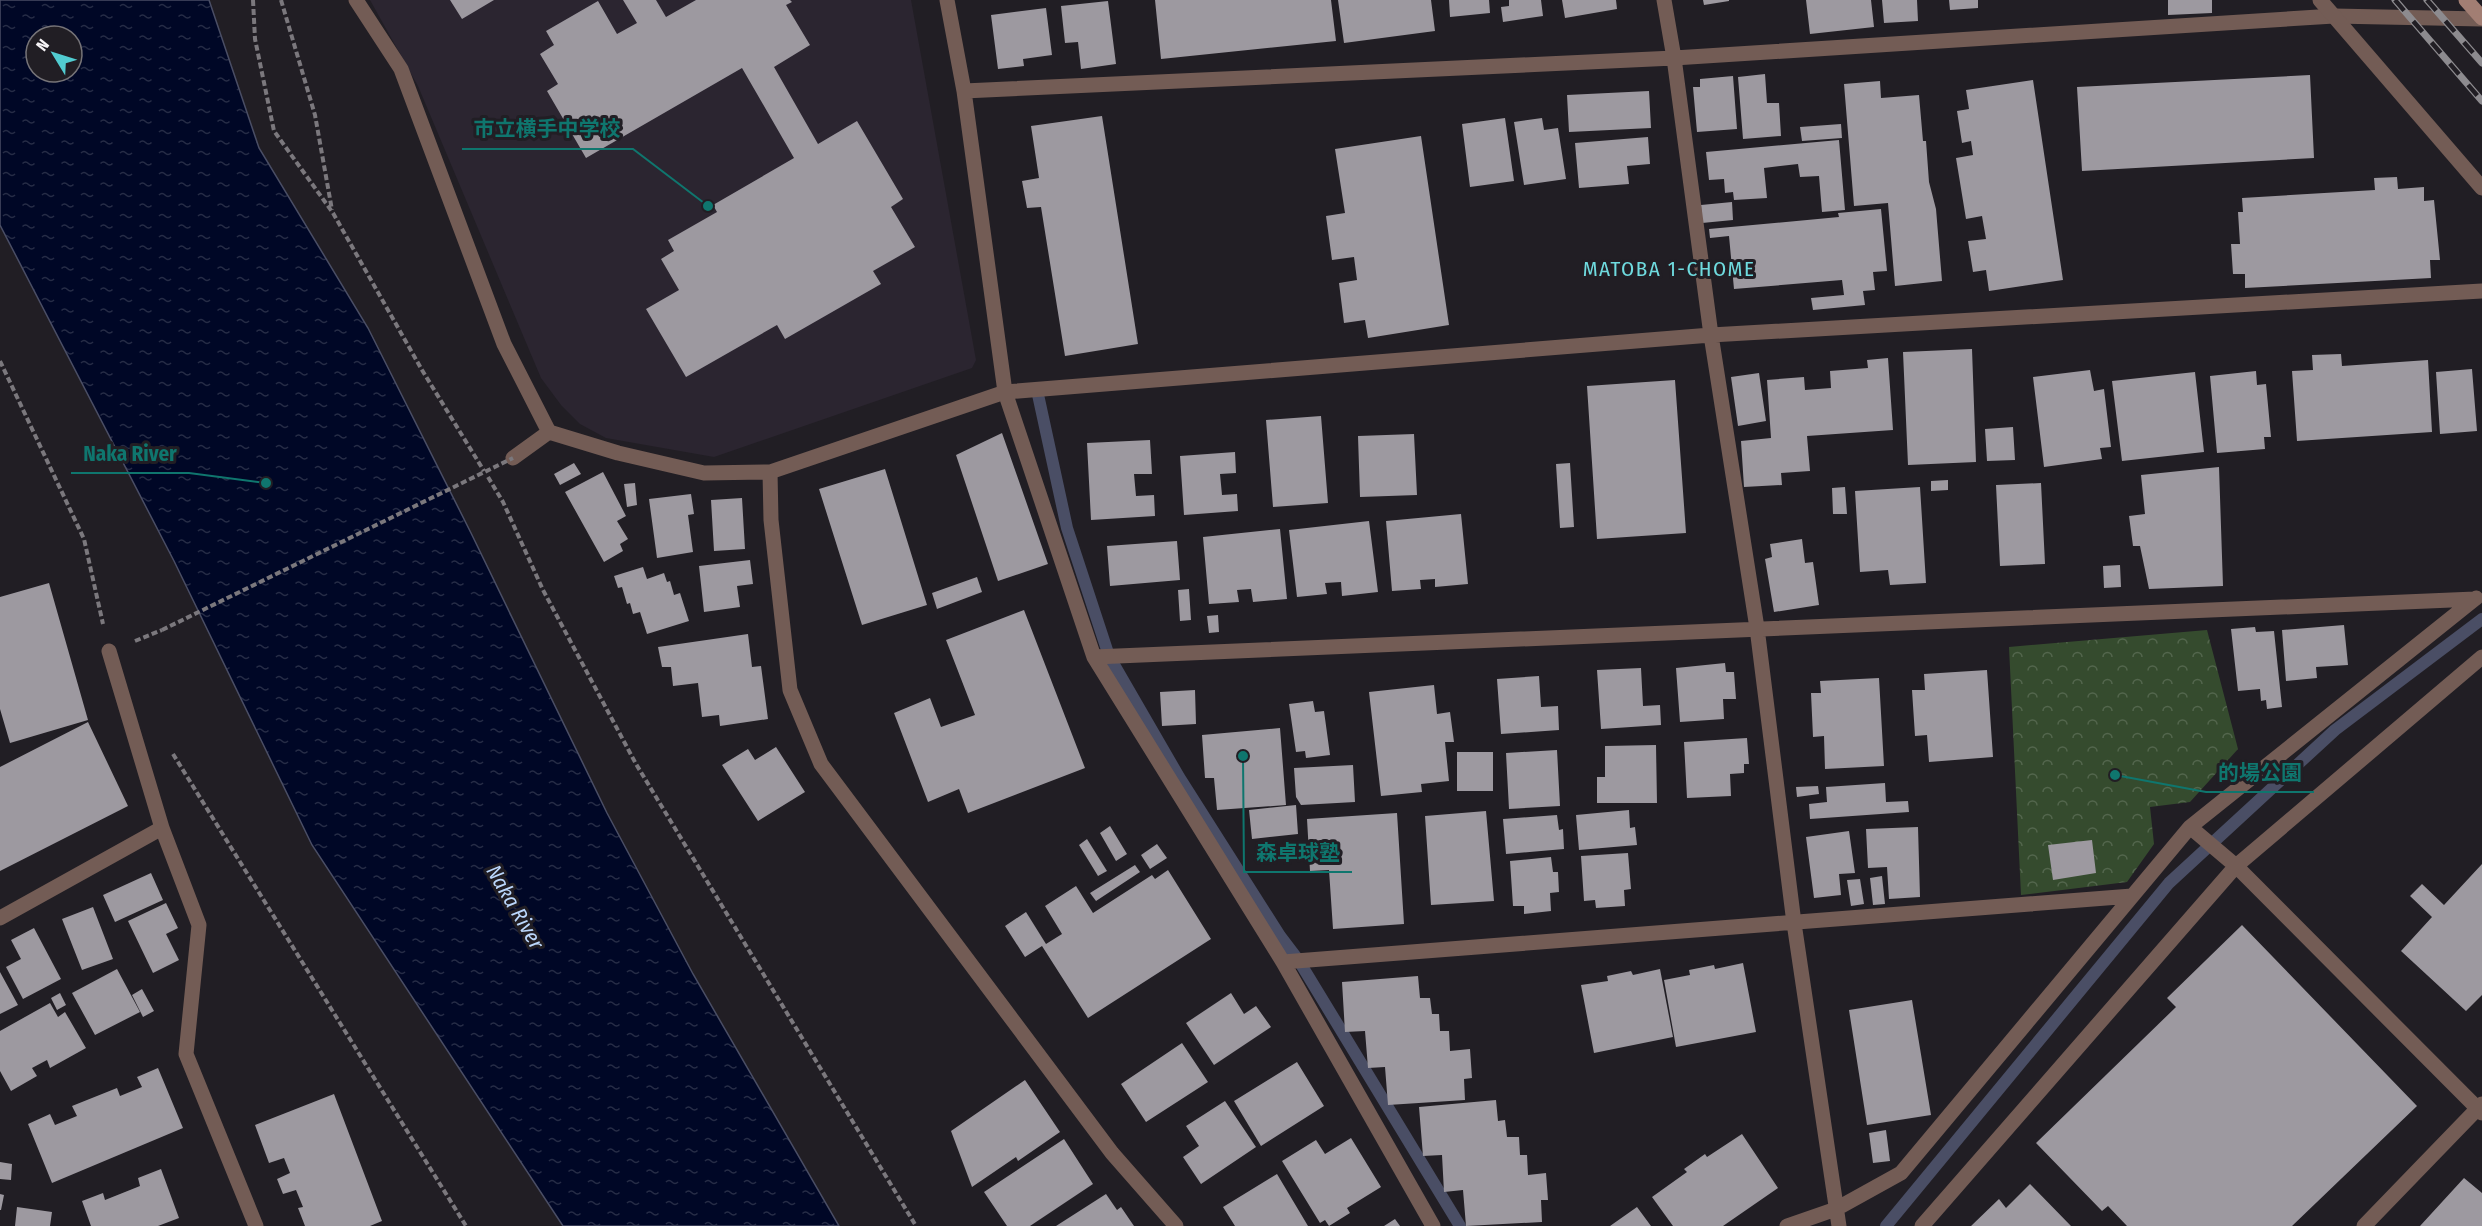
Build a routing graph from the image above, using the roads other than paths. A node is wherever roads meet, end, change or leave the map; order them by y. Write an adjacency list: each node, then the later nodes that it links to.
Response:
1 (356, 0): 14 (street)
2 (947, 0): 9 (street)
3 (1664, 0): 8 (street)
4 (2320, 0): 6 (street)
5 (2466, 0): 7 (main road)
6 (2334, 15): 7 (street); 8 (street); 10 (street)
7 (2482, 19)
8 (1674, 58): 9 (street); 12 (street)
9 (964, 91): 13 (street)
10 (2482, 188)
11 (2482, 291): 12 (street)
12 (1711, 335): 13 (street); 18 (street)
13 (1005, 392): 16 (street); 20 (street)
14 (549, 432): 15 (street); 16 (street)
15 (513, 458)
16 (770, 472): 32 (street)
17 (2478, 598): 18 (street); 22 (street)
18 (1757, 628): 20 (street); 27 (street)
19 (109, 651): 23 (street)
20 (1094, 657): 28 (street)
21 (2482, 657): 24 (street)
22 (2190, 827): 24 (street); 25 (street)
23 (162, 828): 26 (street); 31 (street)
24 (2236, 866): 29 (street); 36 (street)
25 (2132, 896): 27 (street); 30 (street)
26 (0, 918)
27 (1794, 923): 28 (street); 30 (street)
28 (1283, 962): 33 (street)
29 (2480, 1109): 37 (street)
30 (1836, 1209): 34 (street); 35 (street)
31 (256, 1226)
32 (1176, 1226)
33 (1433, 1226)
34 (1787, 1226)
35 (1839, 1226)
36 (1922, 1226)
37 (2364, 1226)

